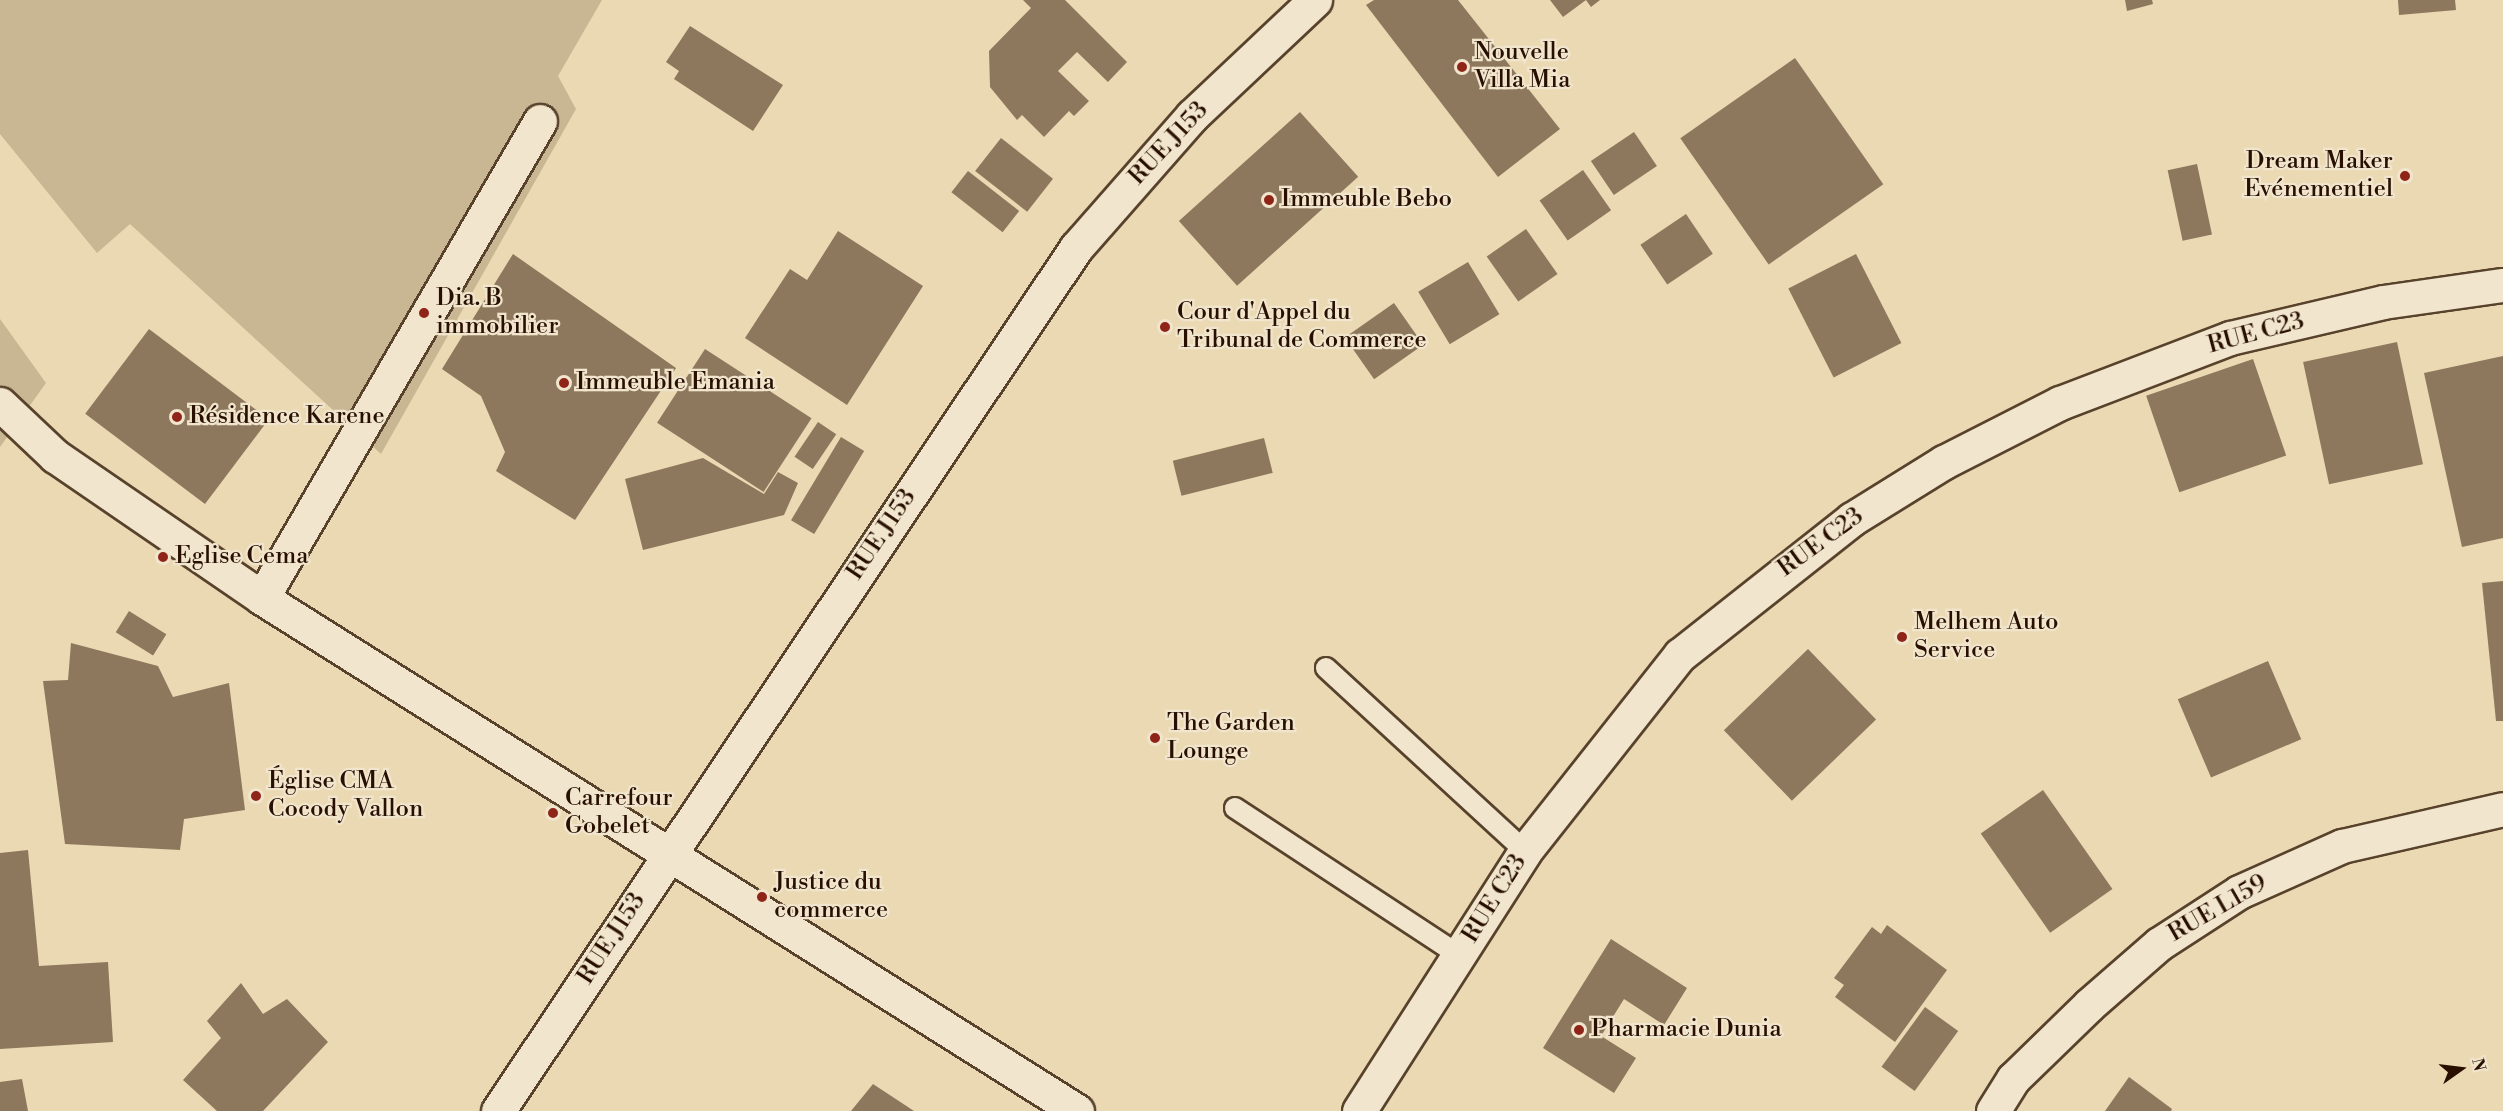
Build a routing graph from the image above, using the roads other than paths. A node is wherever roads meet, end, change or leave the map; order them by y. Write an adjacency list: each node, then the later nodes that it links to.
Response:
1 (1315, 0): 10 (street, RUE J153)
2 (540, 121): 5 (street)
3 (2503, 285): 9 (street, RUE C23)
4 (0, 404): 5 (street)
5 (262, 598): 10 (street)
6 (1326, 668): 9 (lane)
7 (1235, 808): 11 (lane)
8 (2503, 809): 15 (street, RUE L159)
9 (1525, 850): 11 (street, RUE C23)
10 (666, 855): 12 (street, RUE J153); 13 (street)
11 (1459, 955): 14 (street, RUE C23)
12 (498, 1111)
13 (1077, 1111)
14 (1359, 1111)
15 (1993, 1111)

